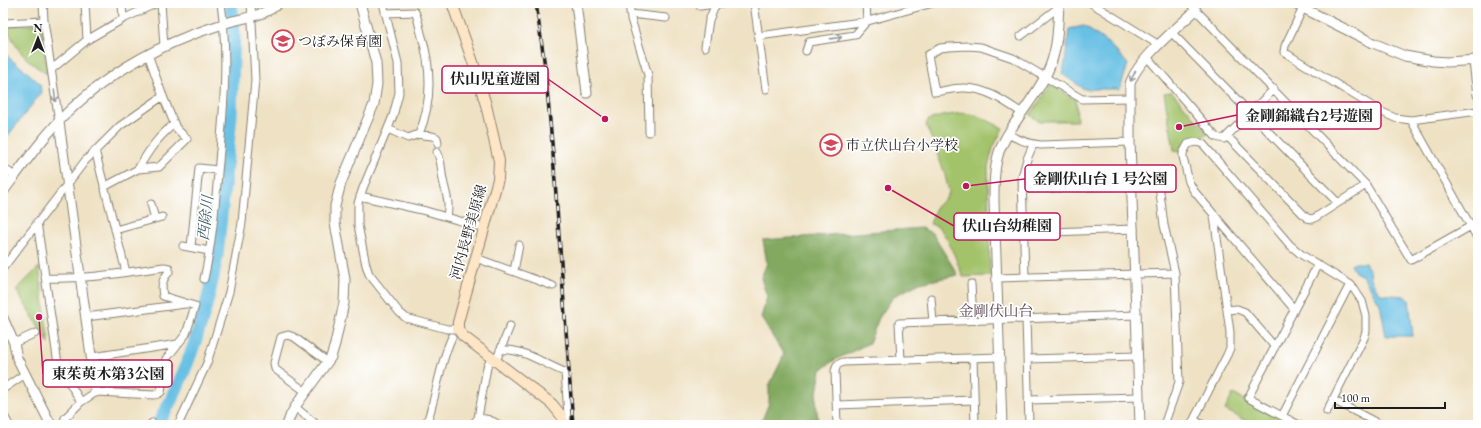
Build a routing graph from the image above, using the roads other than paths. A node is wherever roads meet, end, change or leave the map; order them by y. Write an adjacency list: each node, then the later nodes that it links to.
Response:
1 (44, 3): 30 (street)
2 (85, 3): 37 (street)
3 (122, 3): 29 (street)
4 (157, 3): 29 (street)
5 (161, 3): 39 (street)
6 (221, 3): 33 (street)
7 (251, 3): 27 (street)
8 (280, 3): 27 (street)
9 (360, 3): 140 (street)
10 (383, 3): 25 (street)
11 (452, 3): 89 (main road, 河内長野美原線)
12 (576, 3): 49 (street)
13 (629, 3): 26 (street)
14 (719, 3): 22 (street); 40 (street)
15 (754, 3): 35 (street)
16 (866, 3): 31 (street)
17 (933, 3): 31 (street)
18 (1091, 3): 38 (street)
19 (1189, 3): 24 (street)
20 (1293, 3): 23 (street)
21 (1059, 5): 36 (street); 46 (street)
22 (700, 6)
23 (1303, 8): 44 (street); 56 (street)
24 (1196, 10): 34 (street); 48 (street)
25 (385, 13): 59 (street); 61 (street)
26 (630, 14): 28 (street); 60 (street)
27 (251, 17): 33 (street); 161 (street)
28 (666, 18)
29 (123, 19): 37 (street)
30 (44, 20): 32 (street); 45 (street)
31 (867, 21): 35 (street); 41 (street, one-way to 31)
32 (3, 22)
33 (225, 24): 39 (street); 71 (street)
34 (1172, 33): 38 (street); 55 (street)
35 (759, 36): 47 (street)
36 (1021, 36)
37 (87, 40): 45 (street)
38 (1159, 45): 43 (street)
39 (164, 46): 42 (street)
40 (705, 47)
41 (806, 51)
42 (148, 54): 51 (street); 57 (street)
43 (1147, 57): 52 (street, one-way to 52); 63 (street)
44 (1476, 60): 50 (street)
45 (52, 69): 57 (street, one-way to 57)
46 (1045, 77): 52 (street); 54 (street); 54 (street)
47 (766, 89)
48 (1274, 89): 55 (street); 74 (street)
49 (587, 93)
50 (1478, 95)
51 (163, 96): 58 (street); 67 (street)
52 (1129, 98): 64 (street)
53 (1478, 112): 56 (street)
54 (1022, 113): 62 (street)
55 (1250, 113): 63 (street); 80 (street)
56 (1411, 120): 88 (street)
57 (58, 122): 72 (street); 73 (street)
58 (174, 124): 70 (street); 70 (street)
59 (388, 129): 61 (street); 79 (street)
60 (649, 132)
61 (419, 134): 65 (street)
62 (1008, 134): 66 (street); 110 (street)
63 (1227, 136): 80 (street)
64 (1130, 142): 66 (street); 75 (street)
65 (438, 143)
66 (1033, 144): 77 (street)
67 (95, 150): 73 (street); 76 (street)
68 (437, 152): 84 (street)
69 (3, 168): 72 (street)
70 (138, 170): 76 (street)
71 (218, 170): 98 (street); 99 (street)
72 (15, 176): 78 (street)
73 (68, 182): 86 (street); 109 (street)
74 (1366, 185): 80 (street); 88 (street)
75 (1132, 186): 77 (street); 90 (street); 105 (street)
76 (104, 187): 91 (street)
77 (1022, 189): 93 (street)
78 (3, 192)
79 (360, 196): 84 (street); 128 (street)
80 (1338, 203)
81 (151, 204): 85 (street)
82 (1214, 215): 92 (street); 94 (street); 101 (street)
83 (162, 217): 85 (street)
84 (447, 217): 89 (street)
85 (155, 219): 91 (street)
86 (37, 222): 102 (street); 108 (street)
87 (1478, 222): 88 (street)
88 (1471, 226): 95 (street)
89 (484, 228): 100 (main road, 河内長野美原線)
90 (1134, 229): 93 (street); 106 (street)
91 (115, 230): 104 (street)
92 (1227, 231): 94 (street); 117 (street)
93 (1023, 234): 107 (street)
94 (1217, 237): 118 (street)
95 (1478, 239)
96 (519, 244): 103 (street)
97 (183, 246): 98 (street)
98 (191, 247): 99 (street)
99 (209, 251): 111 (street)
100 (476, 258): 103 (street); 128 (main road, 河内長野美原線)
101 (1318, 264): 113 (street); 117 (street)
102 (3, 268)
103 (514, 271): 114 (street)
104 (126, 272): 109 (street); 116 (street)
105 (1175, 272): 106 (street); 172 (street)
106 (1135, 274): 107 (street); 119 (street)
107 (1025, 277): 110 (street)
108 (46, 278): 109 (street); 149 (street)
109 (80, 278): 120 (street)
110 (997, 278): 123 (street)
111 (204, 279)
112 (971, 284): 124 (street)
113 (1350, 284): 148 (street); 154 (street)
114 (553, 286)
115 (931, 298): 125 (street)
116 (187, 303): 120 (street); 130 (street)
117 (1294, 309): 131 (street)
118 (1227, 310): 131 (street); 157 (street)
119 (1137, 315): 122 (street); 133 (street)
120 (86, 317): 134 (street)
121 (3, 318): 129 (street)
122 (1026, 318): 123 (street); 138 (street)
123 (998, 319): 124 (street); 135 (street)
124 (973, 320): 125 (street)
125 (933, 322): 139 (street)
126 (510, 326): 132 (street)
127 (36, 333): 129 (street)
128 (455, 333): 137 (main road); 164 (street)
129 (14, 343): 141 (street)
130 (178, 344): 134 (street); 143 (street)
131 (1275, 347): 154 (street)
132 (500, 350): 137 (street); 156 (street)
133 (1138, 356): 138 (street); 145 (street)
134 (92, 357): 143 (street)
135 (1000, 357): 136 (street); 169 (street)
136 (972, 358): 139 (street); 146 (street)
137 (494, 359): 155 (street); 156 (main road)
138 (1027, 359): 147 (street)
139 (901, 360): 150 (street)
140 (328, 362): 144 (street); 144 (street)
141 (25, 374): 142 (street); 159 (street)
142 (3, 389)
143 (96, 392): 149 (street)
144 (306, 392): 151 (street)
145 (1139, 397): 147 (street); 171 (street)
146 (974, 400): 150 (street); 168 (street)
147 (1029, 400): 170 (street)
148 (1333, 400): 152 (street); 175 (street)
149 (81, 402): 160 (street)
150 (837, 405): 167 (street)
151 (295, 407): 162 (street); 163 (street)
152 (1327, 411)
153 (3, 414): 158 (street)
154 (1282, 416): 174 (street)
155 (478, 418): 165 (street); 166 (street)
156 (564, 423)
157 (1192, 423): 173 (street)
158 (9, 425)
159 (50, 425)
160 (63, 425)
161 (178, 425)
162 (287, 425)
163 (317, 425)
164 (426, 425)
165 (470, 425)
166 (500, 425)
167 (837, 425)
168 (975, 425)
169 (1002, 425)
170 (1029, 425)
171 (1140, 425)
172 (1164, 425)
173 (1203, 425)
174 (1299, 425)
175 (1381, 425)

